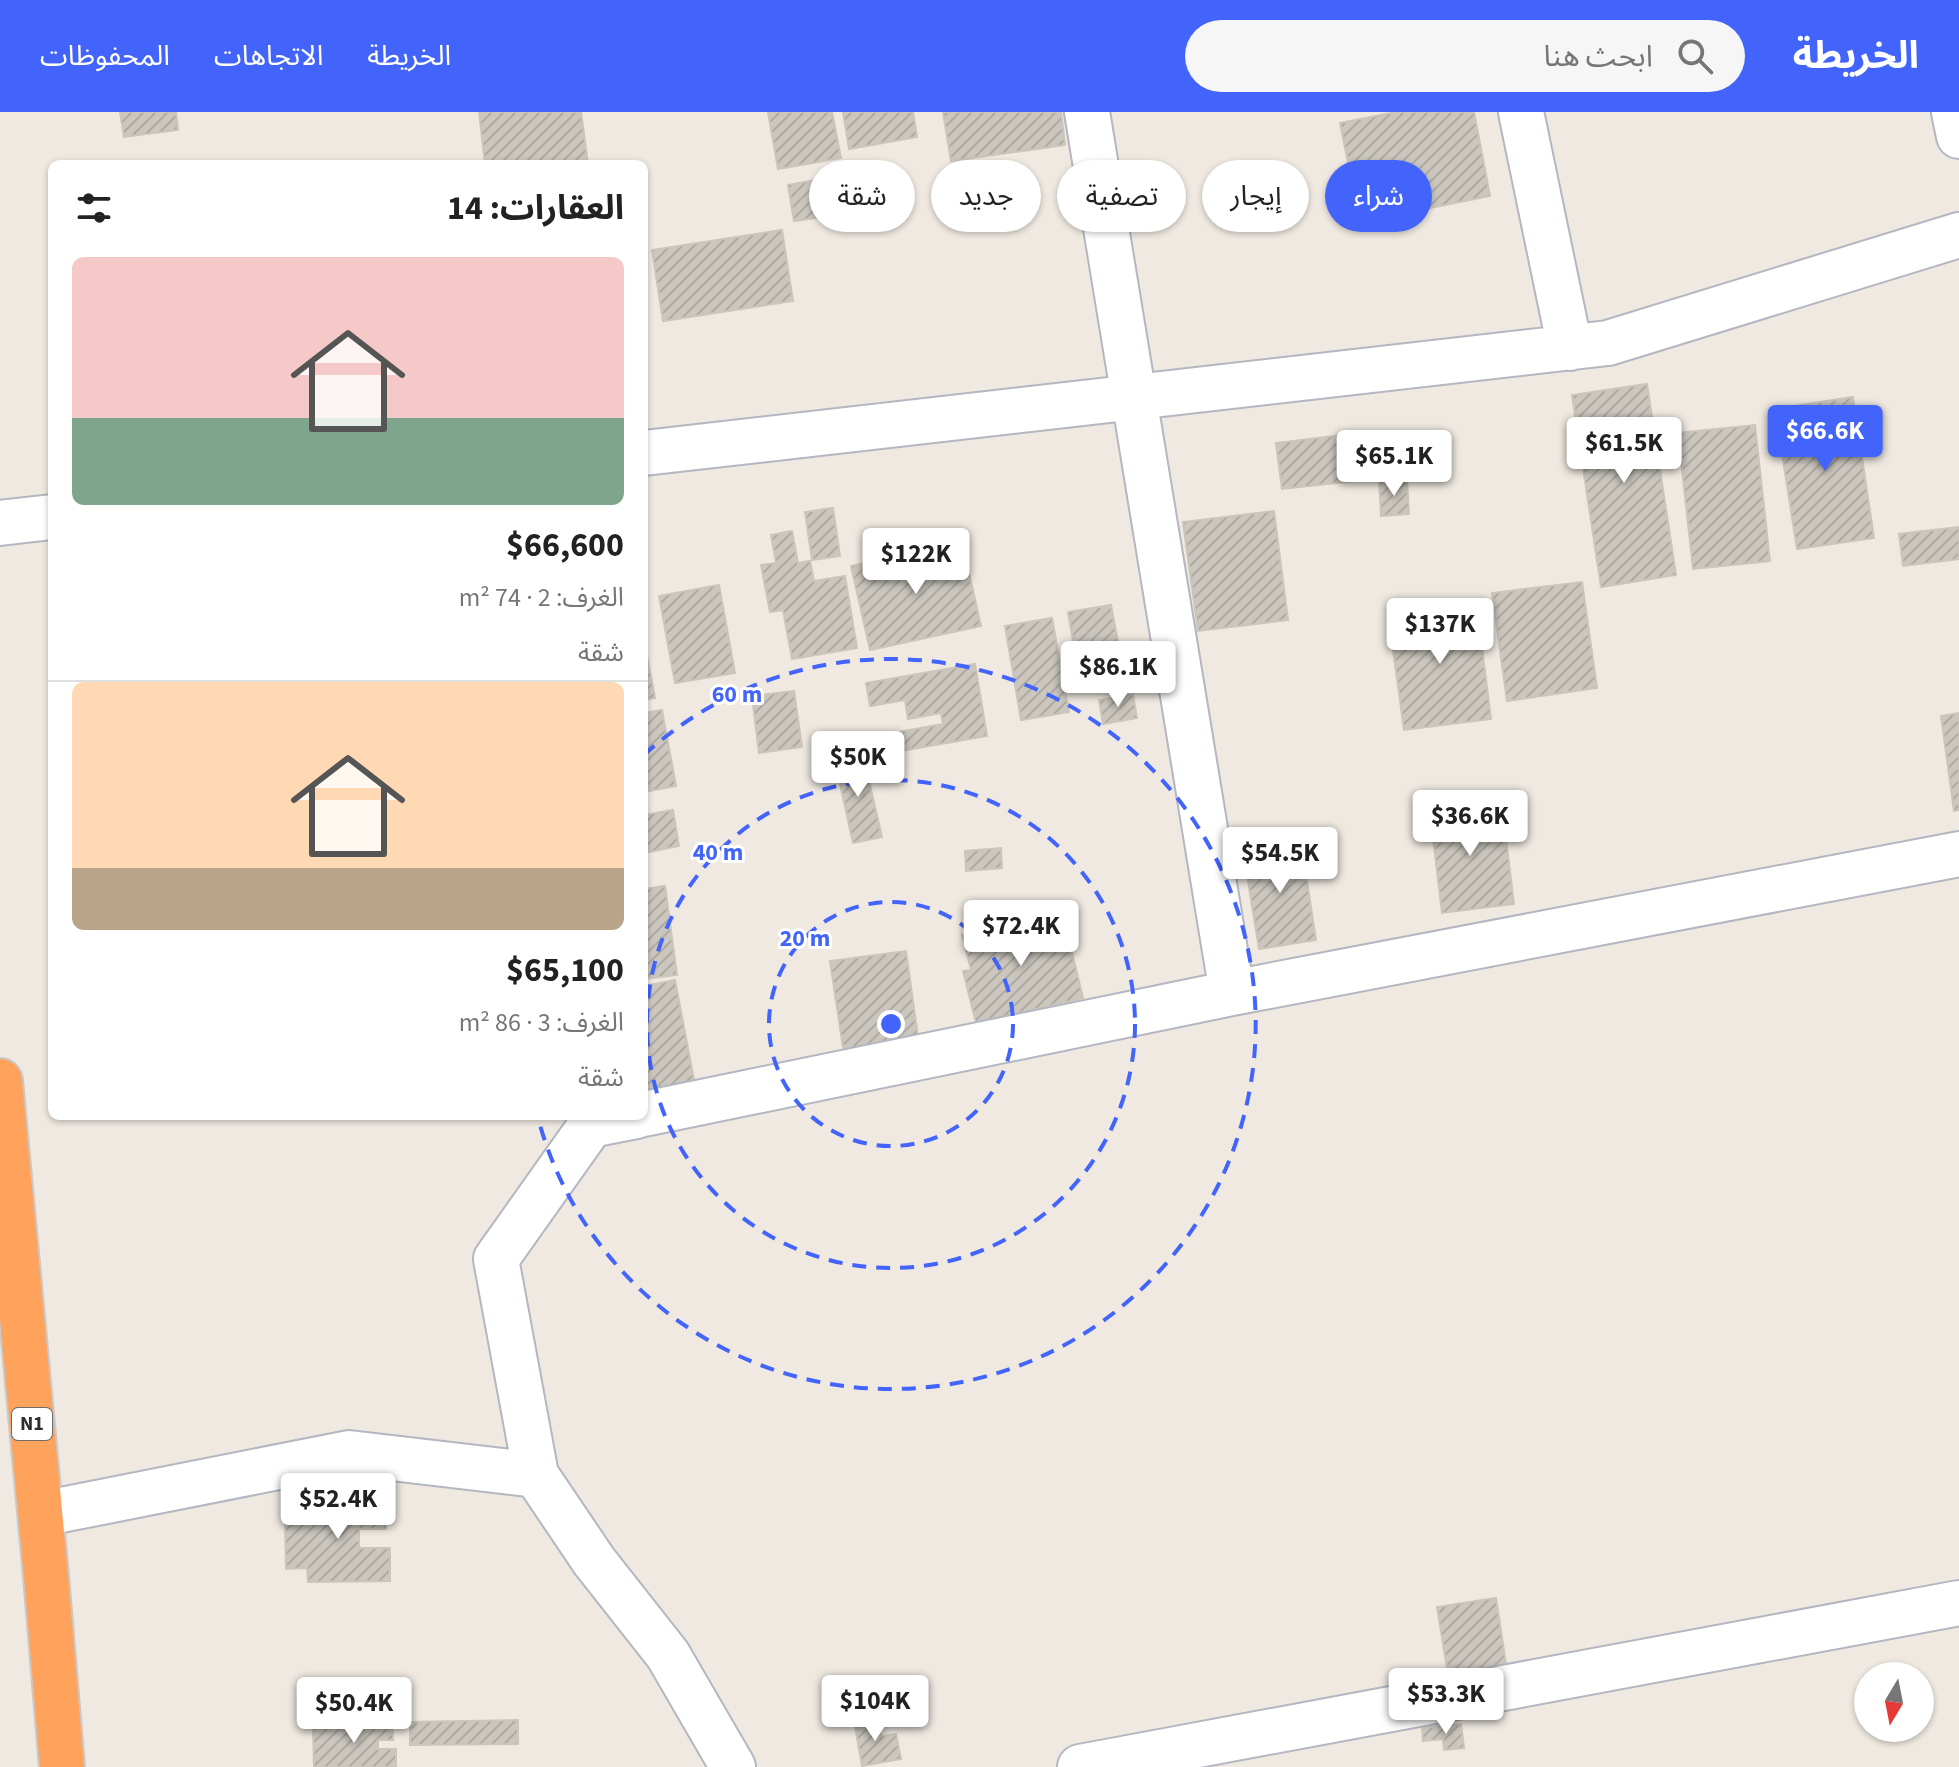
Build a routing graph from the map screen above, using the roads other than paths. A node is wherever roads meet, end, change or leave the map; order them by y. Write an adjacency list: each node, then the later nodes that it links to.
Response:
1 (1087, 112): 7 (street)
2 (1521, 112): 6 (street)
3 (1954, 112): 4 (street)
4 (1959, 136)
5 (1959, 235): 6 (street)
6 (1570, 348): 7 (street)
7 (1136, 397): 8 (street); 12 (street)
8 (648, 453)
9 (48, 517): 10 (street)
10 (0, 523)
11 (1959, 854): 12 (street)
12 (1232, 993): 14 (street)
13 (0, 1081): 17 (highway, N1 / N1)
14 (648, 1113)
15 (590, 1121): 16 (street)
16 (536, 1475): 17 (street); 20 (street)
17 (41, 1514): 19 (highway, N1 / N1)
18 (1959, 1603): 21 (street)
19 (62, 1767)
20 (733, 1767)
21 (1080, 1767)

